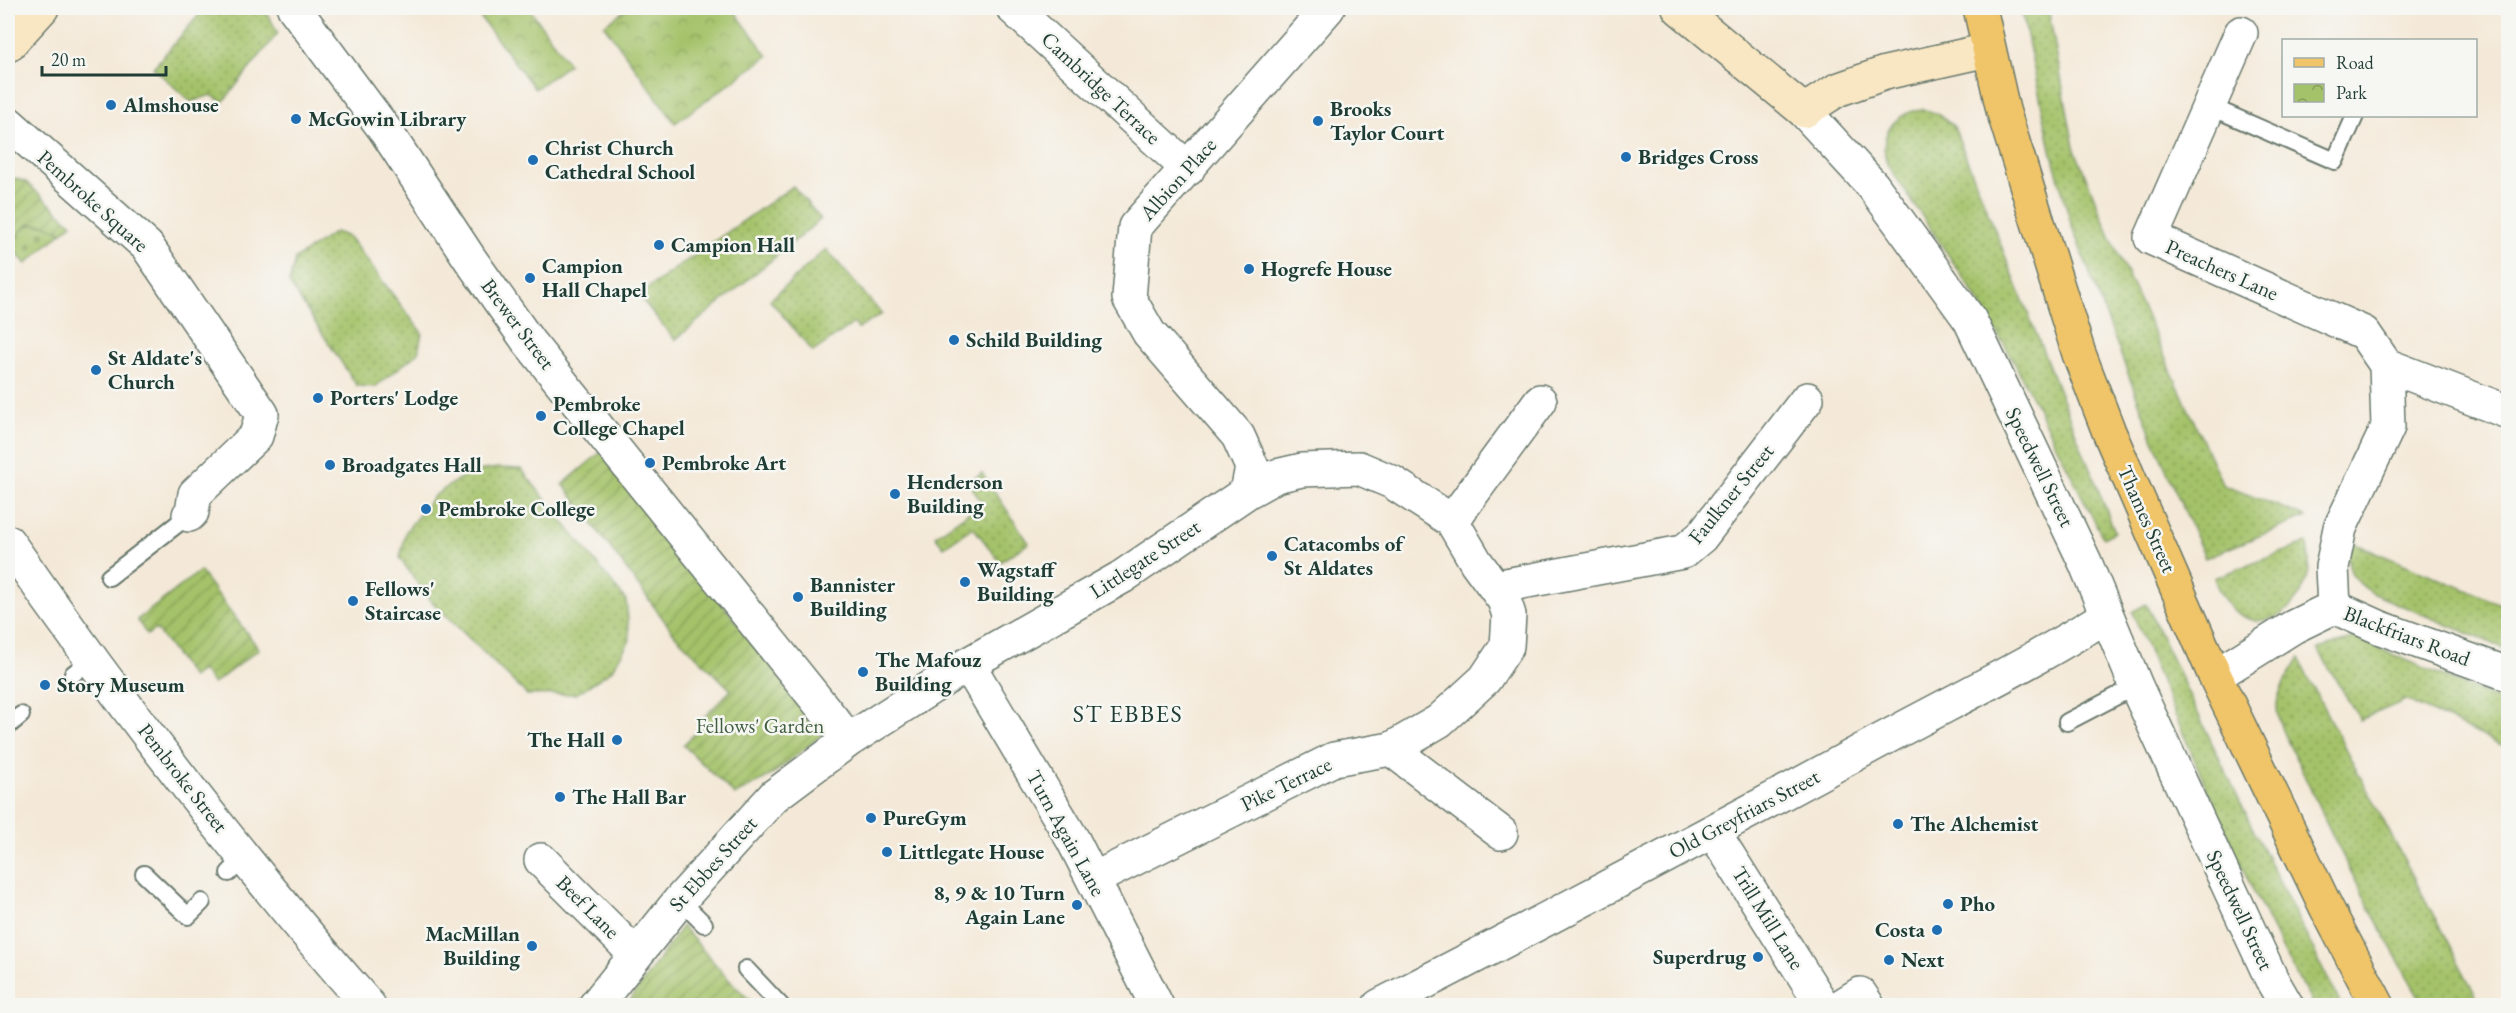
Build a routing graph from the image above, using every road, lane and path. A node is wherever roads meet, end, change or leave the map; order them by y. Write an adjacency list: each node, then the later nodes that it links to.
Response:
1 (42, 8): 8 (street)
2 (294, 8): 34 (street, Brewer Street)
3 (1013, 8): 14 (street, Cambridge Terrace)
4 (1328, 8): 14 (street, Albion Place)
5 (1679, 8): 11 (street, Speedwell Street)
6 (1980, 8): 9 (main road, Thames Street)
7 (2241, 33): 10 (street, Preachers Lane)
8 (8, 45)
9 (1988, 50): 11 (street); 29 (main road, Thames Street)
10 (2209, 106): 12 (lane); 15 (street, Preachers Lane)
11 (1804, 111): 26 (street, Speedwell Street)
12 (2355, 117)
13 (8, 123): 20 (street, Pembroke Square)
14 (1188, 169): 19 (street, Albion Place)
15 (2386, 366): 18 (street); 25 (street)
16 (1807, 399): 24 (street, Faulkner Street)
17 (1540, 401): 21 (street)
18 (2508, 412)
19 (1247, 492): 21 (street, Littlegate Street); 27 (street, Littlegate Street)
20 (189, 515): 23 (lane)
21 (1452, 521): 24 (street)
22 (8, 542): 46 (street, Pembroke Street)
23 (109, 577)
24 (1495, 587): 35 (street)
25 (2334, 607): 28 (street, Blackfriars Road); 29 (street, Blackfriars Road)
26 (2106, 616): 30 (street, Speedwell Street); 36 (street, Old Greyfriars Street)
27 (968, 664): 34 (street, Littlegate Street); 40 (street, Turn Again Lane)
28 (2508, 674)
29 (2215, 676): 55 (main road, Thames Street)
30 (2136, 686): 32 (lane); 54 (street, Speedwell Street)
31 (21, 715): 33 (lane)
32 (2067, 722)
33 (8, 726)
34 (849, 740): 41 (street, St Ebbes Street)
35 (1391, 749): 37 (street); 40 (street, Pike Terrace)
36 (1713, 831): 50 (street, Old Greyfriars Street); 51 (street, Trill Mill Lane)
37 (1501, 833)
38 (540, 860): 44 (street, Beef Lane)
39 (144, 874): 42 (lane)
40 (1094, 879): 49 (street, Turn Again Lane)
41 (680, 900): 43 (lane); 44 (street, St Ebbes Street)
42 (202, 902)
43 (704, 924)
44 (636, 955): 47 (street, St Ebbes Street)
45 (746, 969): 48 (lane)
46 (369, 1005)
47 (595, 1005)
48 (781, 1005)
49 (1157, 1005)
50 (1379, 1005)
51 (1823, 1005)
52 (1841, 1005): 53 (street)
53 (1868, 1005)
54 (2287, 1005)
55 (2378, 1005)

